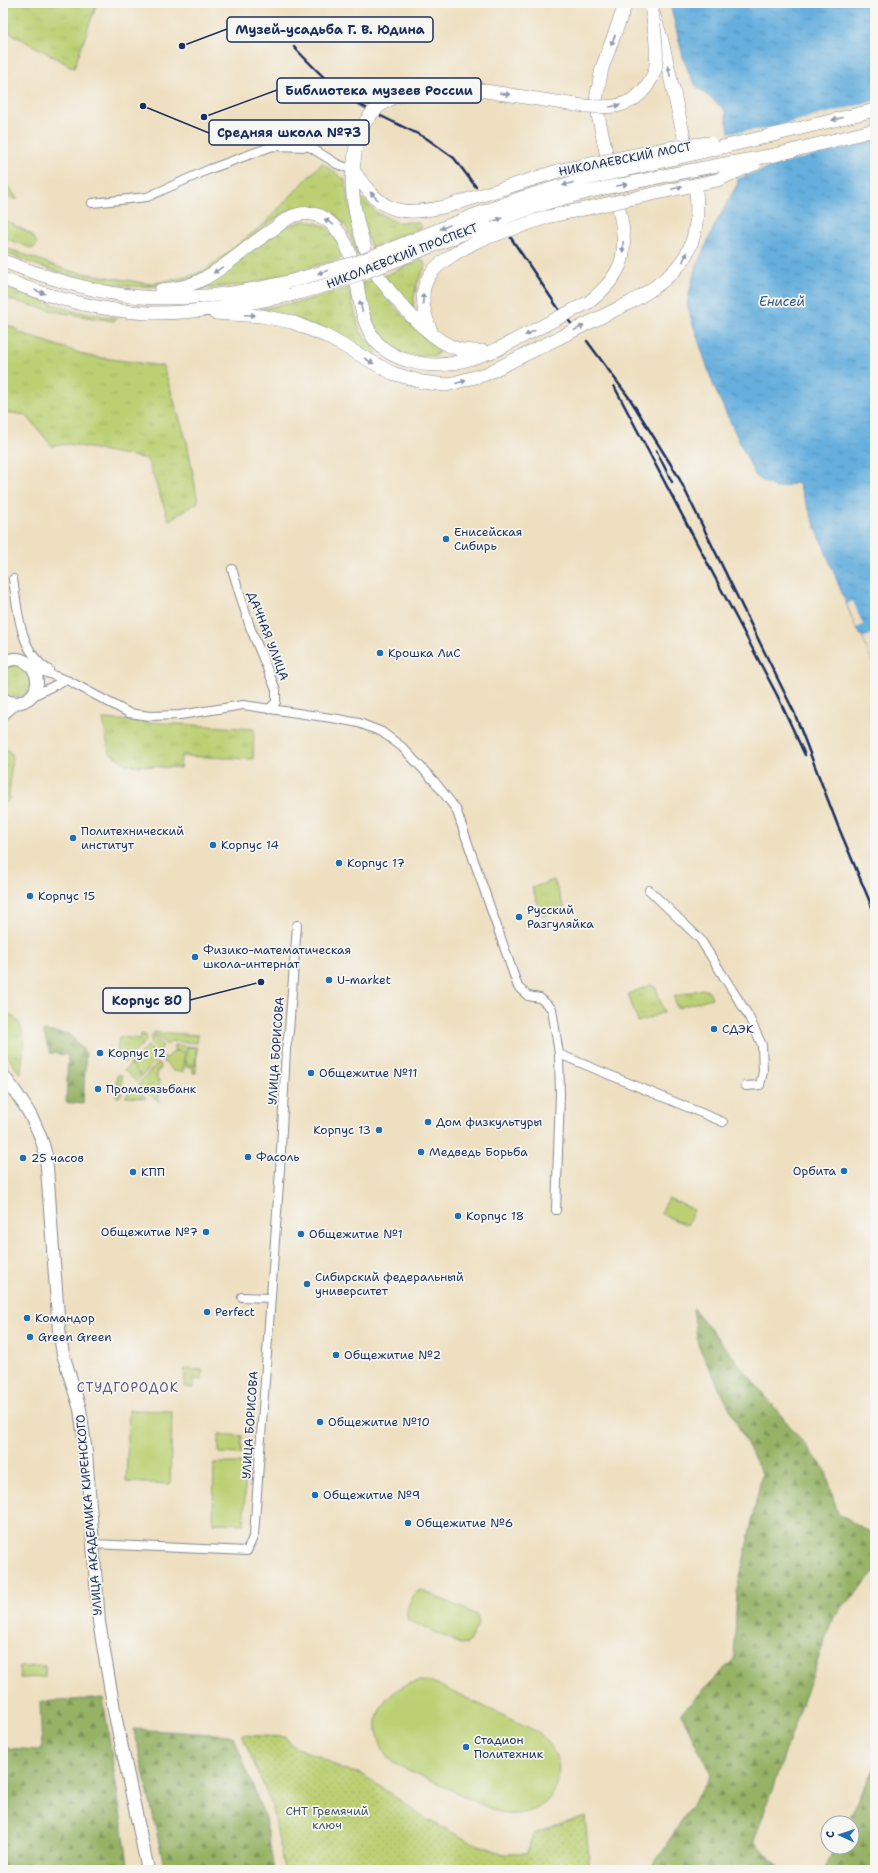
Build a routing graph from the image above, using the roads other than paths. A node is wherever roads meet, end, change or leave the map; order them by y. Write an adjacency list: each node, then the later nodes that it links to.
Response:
1 (626, 3): 3 (main road, one-way to 3)
2 (651, 7): 8 (main road, one-way to 2, bridge); 11 (main road, one-way to 2, bridge)
3 (596, 100)
4 (875, 110): 7 (main road, НИКОЛАЕВСКИЙ МОСТ, one-way to 7)
5 (598, 115): 9 (main road)
6 (875, 130): 10 (main road)
7 (769, 136): 11 (main road, НИКОЛАЕВСКИЙ МОСТ, one-way to 11, bridge); 21 (main road, НИКОЛАЕВСКИЙ ПРОСПЕКТ, one-way to 21, bridge)
8 (684, 137)
9 (606, 152)
10 (775, 155): 22 (main road, НИКОЛАЕВСКИЙ ПРОСПЕКТ, one-way to 10, bridge); 23 (main road, one-way to 10, bridge)
11 (353, 170): 13 (street); 15 (main road)
12 (696, 192): 22 (main road, one-way to 12, bridge)
13 (92, 203)
14 (619, 209): 24 (main road, one-way to 24, bridge)
15 (364, 248)
16 (350, 254): 21 (main road, one-way to 21)
17 (3, 261): 21 (main road, НИКОЛАЕВСКИЙ ПРОСПЕКТ)
18 (378, 276): 23 (main road)
19 (3, 279): 22 (main road, НИКОЛАЕВСКИЙ ПРОСПЕКТ, one-way to 22)
20 (356, 284): 24 (main road, one-way to 20)
21 (113, 293)
22 (183, 311)
23 (431, 332): 24 (main road)
24 (496, 350)
25 (232, 569): 33 (street, ДАЧНАЯ УЛИЦА)
26 (13, 579): 29 (street)
27 (3, 663): 28 (main road)
28 (33, 668): 29 (street); 30 (main road)
29 (65, 680): 30 (street); 33 (street)
30 (30, 697): 32 (main road)
31 (3, 699): 32 (main road)
32 (16, 703): 34 (main road)
33 (269, 709): 37 (street)
34 (3, 714)
35 (649, 890): 39 (street)
36 (296, 925): 43 (street, УЛИЦА БОРИСОВА)
37 (558, 1054): 40 (street); 41 (street)
38 (3, 1075): 44 (main road, УЛИЦА АКАДЕМИКА КИРЕНСКОГО)
39 (746, 1086)
40 (723, 1122)
41 (556, 1210)
42 (242, 1297): 43 (street)
43 (270, 1298): 44 (street, УЛИЦА БОРИСОВА)
44 (92, 1544): 45 (main road, УЛИЦА АКАДЕМИКА КИРЕНСКОГО)
45 (148, 1870)

